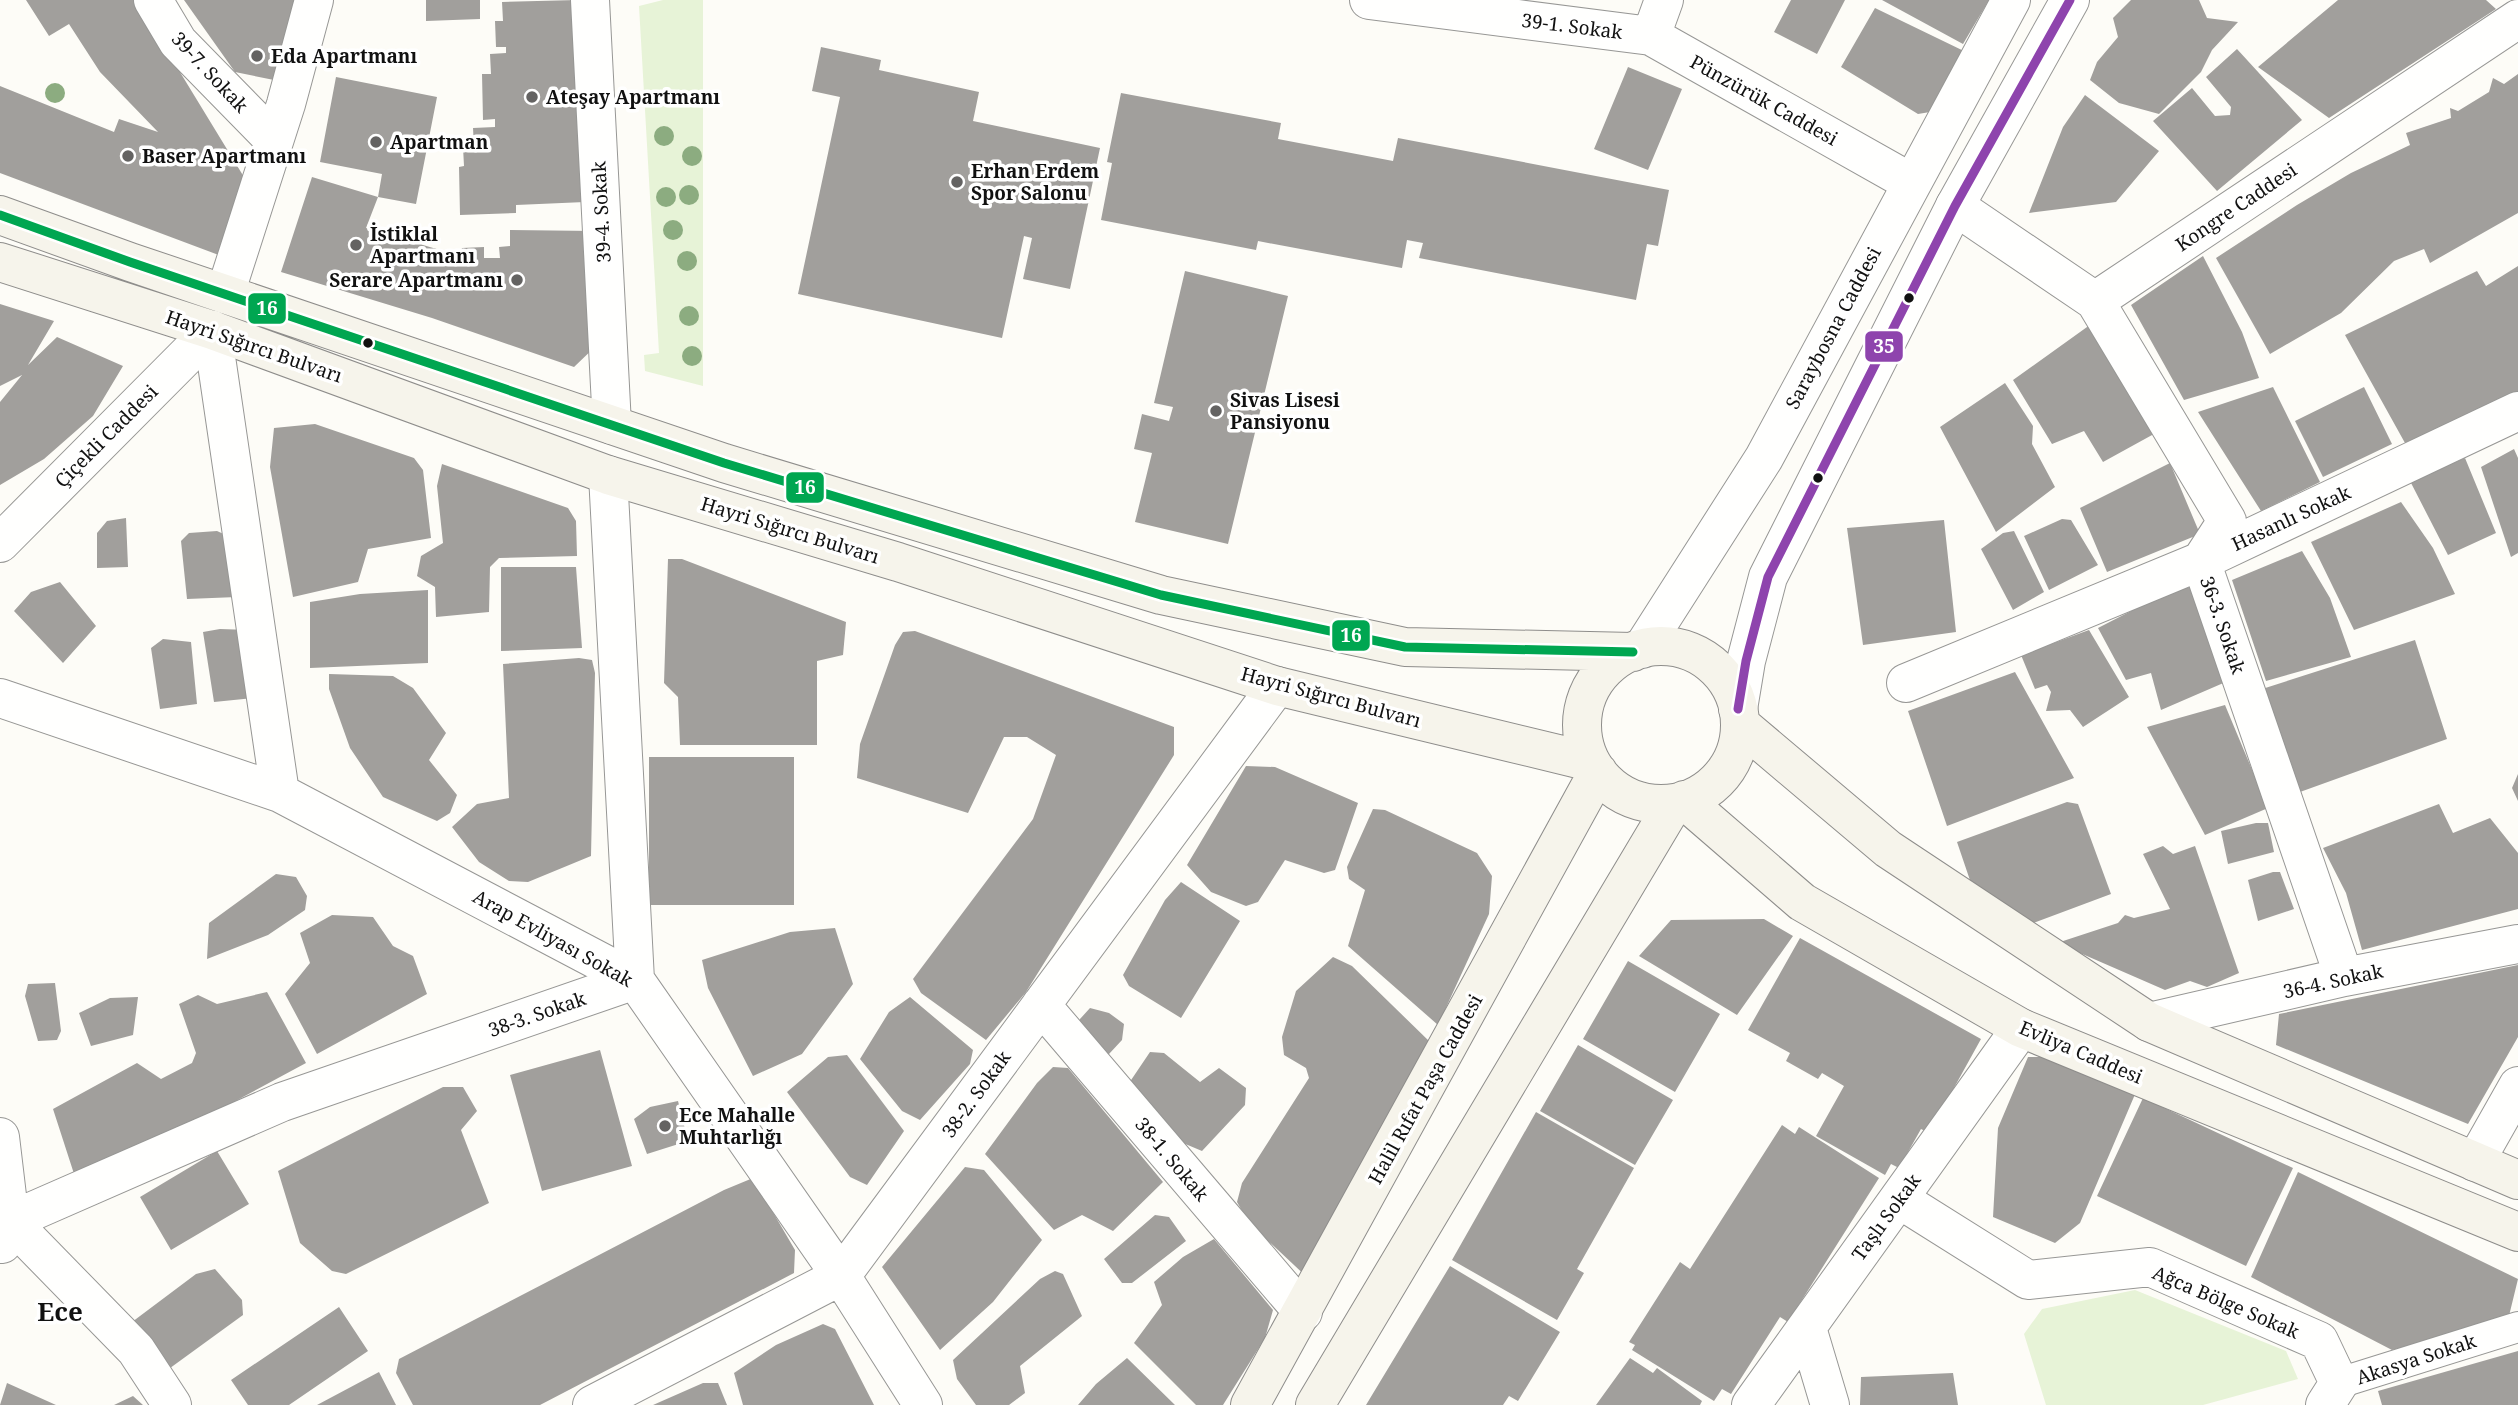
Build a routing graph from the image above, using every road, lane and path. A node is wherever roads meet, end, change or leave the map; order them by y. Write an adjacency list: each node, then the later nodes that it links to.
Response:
1 (152, 0): 10 (street, 39-7. Sokak)
2 (314, 0): 10 (street)
3 (590, 0): 19 (street, 39-4. Sokak)
4 (1369, 0): 9 (street, 39-1. Sokak)
5 (1664, 0): 9 (street)
6 (2011, 0): 11 (street, Saraybosna Caddesi)
7 (2070, 0): 12 (street)
8 (2518, 19): 16 (street, Kongre Caddesi)
9 (1651, 36): 11 (street, Pünzürük Caddesi)
10 (274, 140): 15 (street)
11 (1910, 182): 23 (street, Saraybosna Caddesi)
12 (1955, 206): 16 (street); 27 (street)
13 (0, 215): 15 (main road, Hayri Sığırcı Bulvarı)
14 (0, 262): 17 (main road, Hayri Sığırcı Bulvarı)
15 (225, 294): 19 (main road, Hayri Sığırcı Bulvarı)
16 (2095, 301): 22 (street, 36-3. Sokak)
17 (212, 330): 20 (main road, Hayri Sığırcı Bulvarı); 21 (street, Çiçekli Caddesi); 29 (street)
18 (2518, 411): 22 (street, Hasanlı Sokak)
19 (612, 425): 23 (main road, Hayri Sığırcı Bulvarı)
20 (608, 475): 25 (main road, Hayri Sığırcı Bulvarı); 33 (street)
21 (0, 543)
22 (2201, 561): 24 (street, Hasanlı Sokak); 32 (street, 36-3. Sokak)
23 (1637, 650): 27 (main road); 28 (main road)
24 (1906, 684)
25 (1277, 686): 28 (main road, Hayri Sığırcı Bulvarı); 34 (street, 38-2. Sokak)
26 (0, 698): 29 (street, Arap Evliyası Sokak)
27 (1739, 716): 30 (main road); 35 (main road)
28 (1594, 767): 30 (main road); 45 (main road, Halil Rıfat Paşa Caddesi)
29 (280, 793): 33 (street, Arap Evliyası Sokak)
30 (1679, 802): 36 (main road, Evliya Caddesi); 53 (main road)
31 (2518, 944): 32 (street, 36-4. Sokak)
32 (2344, 977): 35 (street, 36-4. Sokak)
33 (635, 980): 43 (street, 38-3. Sokak); 44 (street, Arap Evliyası Sokak)
34 (1041, 1005): 44 (street, 38-2. Sokak); 45 (street, 38-1. Sokak)
35 (2149, 1022): 39 (main road)
36 (2021, 1028): 41 (street, Taşlı Sokak); 42 (main road, Evliya Caddesi)
37 (2518, 1086): 39 (street)
38 (0, 1137): 43 (street)
39 (2475, 1162): 40 (main road)
40 (2518, 1180)
41 (1899, 1199): 47 (street, Taşlı Sokak); 48 (street, Ağca Bölge Sokak)
42 (2518, 1231)
43 (5, 1235): 49 (street)
44 (841, 1276): 50 (street, 38-2. Sokak); 51 (street, Arap Evliyası Sokak)
45 (1303, 1312): 52 (main road, Halil Rıfat Paşa Caddesi)
46 (2518, 1327): 48 (street, Akasya Sokak)
47 (1807, 1328): 54 (street, Taşlı Sokak); 55 (street)
48 (2332, 1394)
49 (172, 1405)
50 (592, 1405)
51 (923, 1405)
52 (1250, 1405)
53 (1315, 1405)
54 (1751, 1405)
55 (1830, 1405)

